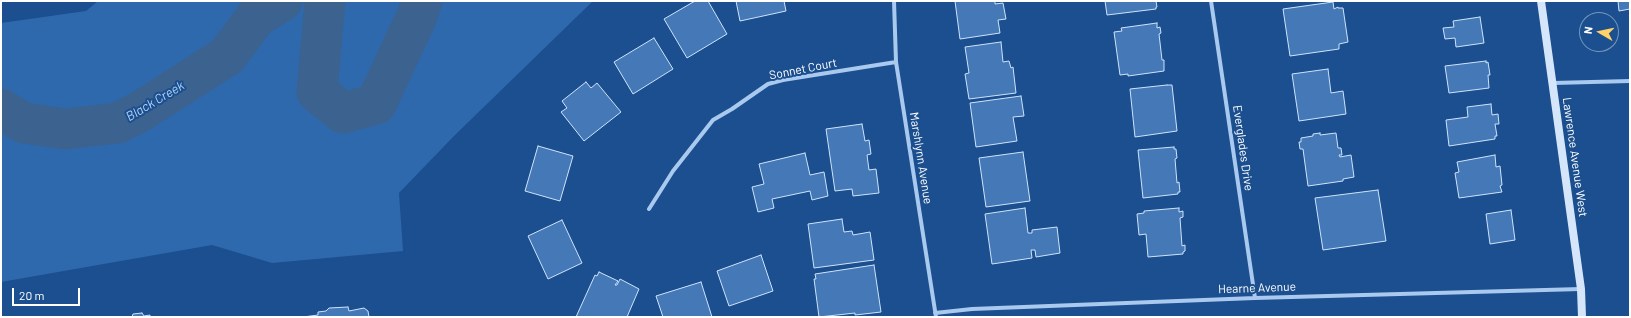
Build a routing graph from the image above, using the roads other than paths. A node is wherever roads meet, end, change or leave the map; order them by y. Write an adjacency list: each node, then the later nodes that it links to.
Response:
1 (894, 1): 4 (street, Marshlynn Avenue)
2 (1211, 1): 9 (street, Everglades Drive)
3 (1541, 1): 6 (main road, Lawrence Avenue West)
4 (896, 62): 7 (street, Sonnet Court); 10 (street, Marshlynn Avenue)
5 (1630, 81): 6 (street)
6 (1553, 83): 8 (main road, Lawrence Avenue West)
7 (649, 209)
8 (1581, 289): 9 (street, Hearne Avenue); 11 (main road, Lawrence Avenue West)
9 (1255, 298): 10 (street, Hearne Avenue)
10 (935, 315)
11 (1582, 317)

